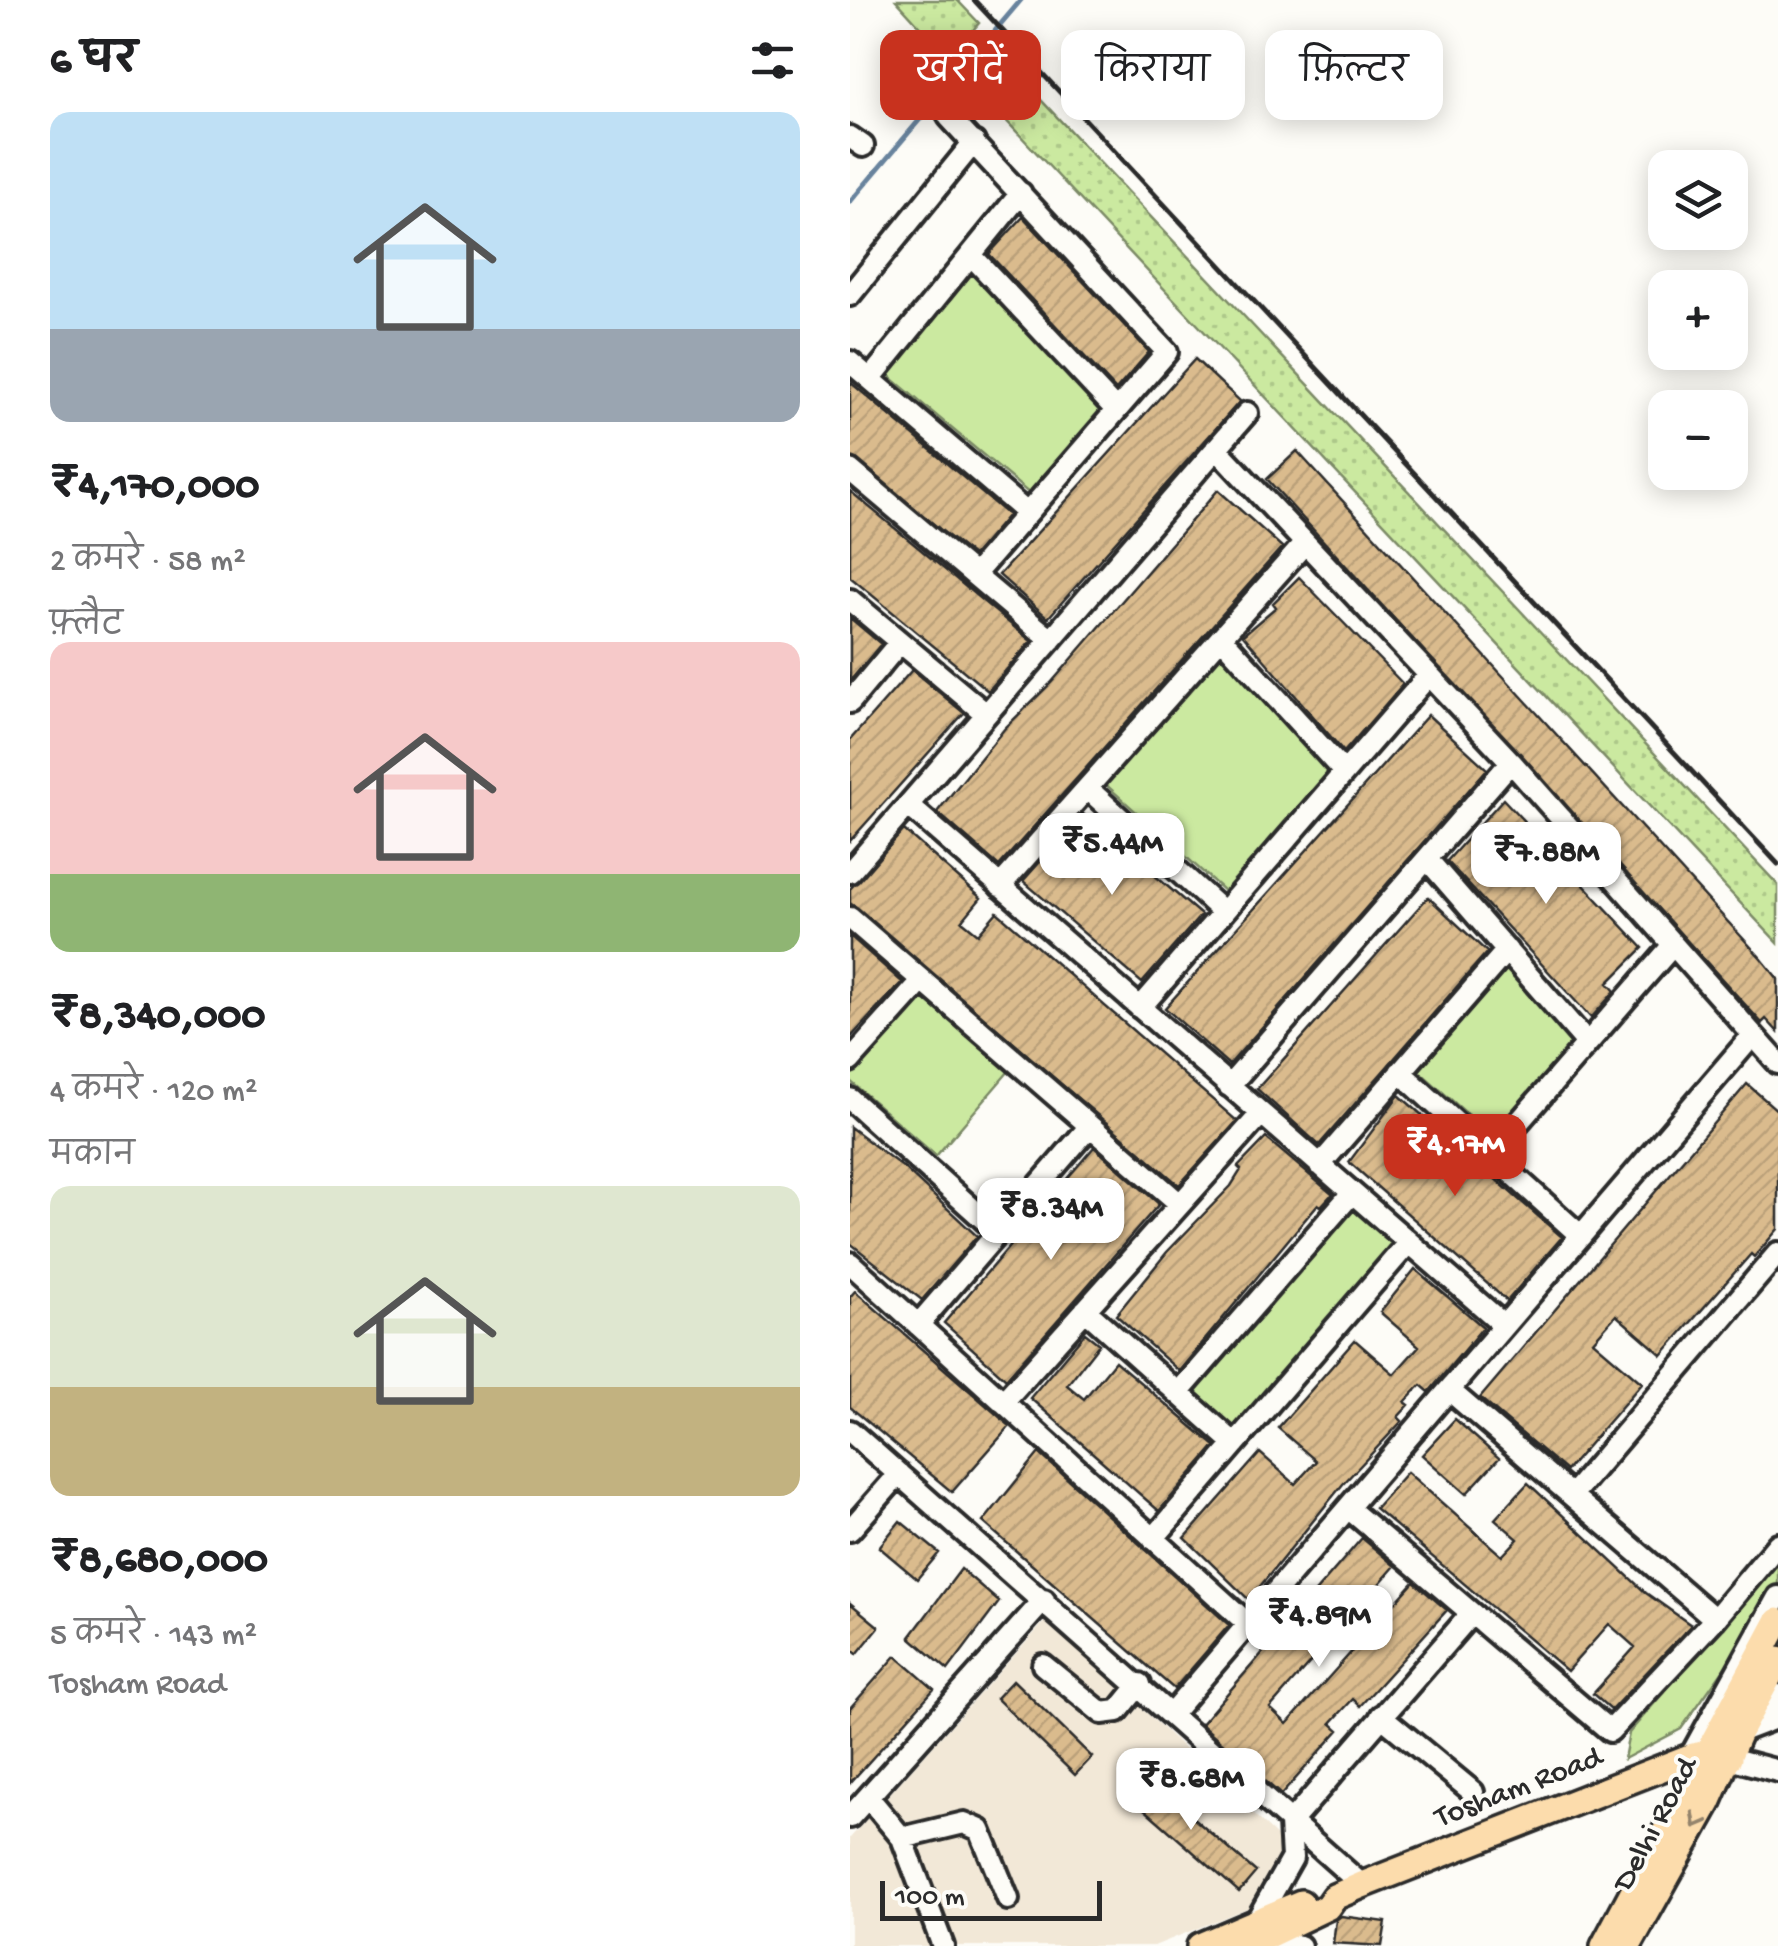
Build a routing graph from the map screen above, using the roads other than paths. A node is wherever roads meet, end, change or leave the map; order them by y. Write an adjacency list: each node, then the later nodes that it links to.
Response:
1 (952, 120): 2 (street)
2 (974, 142): 3 (street); 5 (street)
3 (1021, 193): 4 (street); 8 (street)
4 (970, 255): 7 (street); 8 (street)
5 (850, 295)
6 (850, 362): 7 (street)
7 (870, 379): 12 (street)
8 (1116, 410): 12 (street)
9 (1247, 413): 10 (street)
10 (1216, 448): 13 (street); 17 (street)
11 (850, 470): 14 (street)
12 (1027, 513): 14 (street)
13 (1304, 542): 16 (street); 19 (street)
14 (974, 575): 17 (street)
15 (850, 600): 18 (street)
16 (1221, 637): 23 (street); 24 (street)
17 (1050, 640): 21 (street)
18 (900, 642): 20 (street); 21 (street)
19 (1429, 675): 22 (street); 23 (street)
20 (850, 702)
21 (986, 714): 25 (street)
22 (1511, 762): 26 (street); 31 (street)
23 (1344, 772): 29 (street)
24 (1087, 788): 28 (street); 29 (street)
25 (908, 805): 27 (street); 28 (street)
26 (1427, 859): 32 (street); 40 (street)
27 (850, 872)
28 (1000, 886): 34 (street)
29 (1223, 912): 34 (street)
30 (850, 918): 33 (street)
31 (1672, 944): 35 (street); 36 (street)
32 (1506, 950): 36 (street); 39 (street)
33 (922, 981): 37 (street); 43 (street)
34 (1140, 1008): 40 (street)
35 (1753, 1036): 38 (street); 49 (street)
36 (1588, 1043): 44 (street)
37 (850, 1061)
38 (1778, 1063)
39 (1400, 1072): 44 (street); 45 (street)
40 (1230, 1086): 42 (street)
41 (850, 1099): 48 (street)
42 (1261, 1114): 45 (street); 47 (street)
43 (1090, 1126): 47 (street); 48 (street)
44 (1491, 1154): 49 (street)
45 (1320, 1165): 46 (street)
46 (1352, 1193): 50 (street); 57 (street)
47 (1180, 1204): 53 (street)
48 (998, 1232): 54 (street)
49 (1581, 1236): 55 (street)
50 (1409, 1242): 55 (street); 60 (street)
51 (1778, 1253): 62 (street)
52 (850, 1263): 54 (street)
53 (1085, 1310): 57 (street); 58 (street)
54 (918, 1325): 58 (street)
55 (1504, 1326): 56 (street)
56 (1449, 1390): 62 (street); 63 (street)
57 (1178, 1392): 60 (street)
58 (1003, 1402): 65 (street)
59 (850, 1431): 61 (street)
60 (1236, 1444): 65 (street)
61 (900, 1474): 64 (street); 68 (street)
62 (1572, 1495): 70 (street)
63 (1348, 1508): 69 (street); 72 (street)
64 (850, 1530)
65 (1154, 1538): 72 (street)
66 (1778, 1544): 70 (street)
67 (1778, 1597): 80 (street)
68 (1044, 1600): 75 (street); 83 (street)
69 (1471, 1614): 70 (street); 78 (street)
70 (1716, 1619)
71 (1778, 1621): 73 (main road)
72 (1248, 1624): 77 (street)
73 (1770, 1661): 79 (main road, Delhi Road); 80 (main road)
74 (1044, 1664): 75 (street)
75 (1140, 1684): 77 (street)
76 (1778, 1695): 79 (street)
77 (1172, 1712): 85 (street)
78 (1381, 1716): 82 (street); 85 (street)
79 (1758, 1724): 80 (main road, Delhi Road)
80 (1708, 1756): 81 (street); 87 (main road, Tosham Road); 93 (main road, Delhi Road); 94 (main road, Delhi Road, one-way to 94)
81 (1778, 1771)
82 (1473, 1792)
83 (868, 1798): 84 (street); 86 (street)
84 (850, 1818)
85 (1290, 1823): 87 (street); 89 (street)
86 (902, 1838): 88 (street); 90 (street)
87 (1362, 1885): 89 (main road, Tosham Road)
88 (1008, 1899)
89 (1255, 1935): 91 (main road, Tosham Road); 92 (street)
90 (944, 1946)
91 (1200, 1946)
92 (1300, 1946)
93 (1604, 1946)
94 (1628, 1946)

